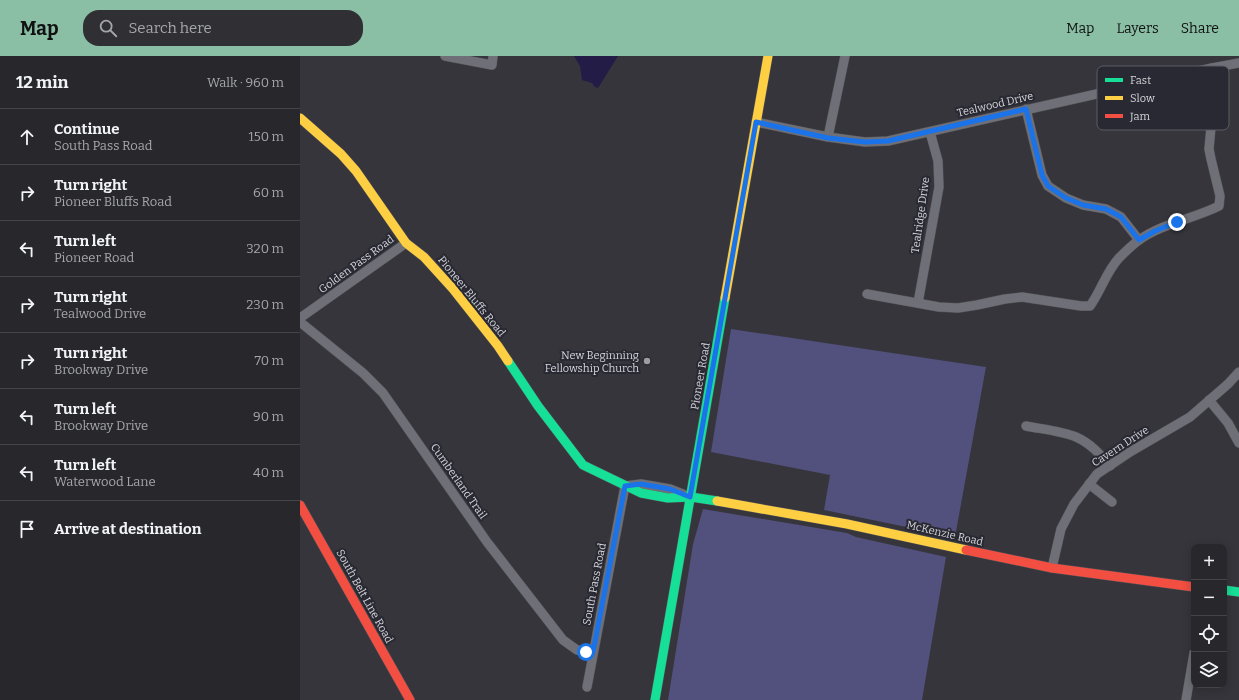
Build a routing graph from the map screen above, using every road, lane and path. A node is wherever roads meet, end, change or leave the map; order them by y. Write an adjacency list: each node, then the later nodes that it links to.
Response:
1 (445, 56): 2 (street)
2 (494, 56)
3 (768, 56): 10 (street, Pioneer Road)
4 (846, 56): 13 (street)
5 (1239, 63): 6 (street, Tealwood Drive)
6 (1223, 66)
7 (1097, 93): 8 (street, Tealwood Drive)
8 (1026, 109): 12 (street, Tealwood Drive); 14 (street)
9 (300, 118): 15 (street, Pioneer Bluffs Road)
10 (756, 122): 13 (street, Tealwood Drive); 27 (street, Pioneer Road)
11 (1211, 130): 14 (street)
12 (930, 132): 13 (street, Tealwood Drive); 17 (street, Tealridge Drive)
13 (828, 138)
14 (1139, 240): 17 (street)
15 (406, 242): 18 (street, Golden Pass Road); 26 (street, Pioneer Bluffs Road)
16 (867, 294): 17 (street)
17 (918, 302)
18 (300, 318)
19 (300, 322): 34 (street, Cumberland Trail)
20 (1239, 372): 21 (street, Cavern Drive)
21 (1209, 400): 23 (street); 24 (street, Cavern Drive)
22 (1026, 426): 24 (street)
23 (1239, 443)
24 (1110, 466): 25 (street, Cavern Drive)
25 (1089, 484): 28 (street); 30 (street, Cavern Drive)
26 (625, 486): 27 (street, Pioneer Bluffs Road); 34 (street, South Pass Road)
27 (690, 497): 30 (street, McKenzie Road); 38 (street, Pioneer Road)
28 (1112, 502)
29 (300, 505): 37 (street, South Belt Line Road)
30 (1052, 568): 31 (street, McKenzie Road)
31 (1191, 587)
32 (1227, 590): 33 (street)
33 (1239, 592)
34 (593, 652): 36 (street, South Pass Road)
35 (1191, 671): 39 (street)
36 (587, 687)
37 (410, 700)
38 (655, 700)
39 (1186, 700)

